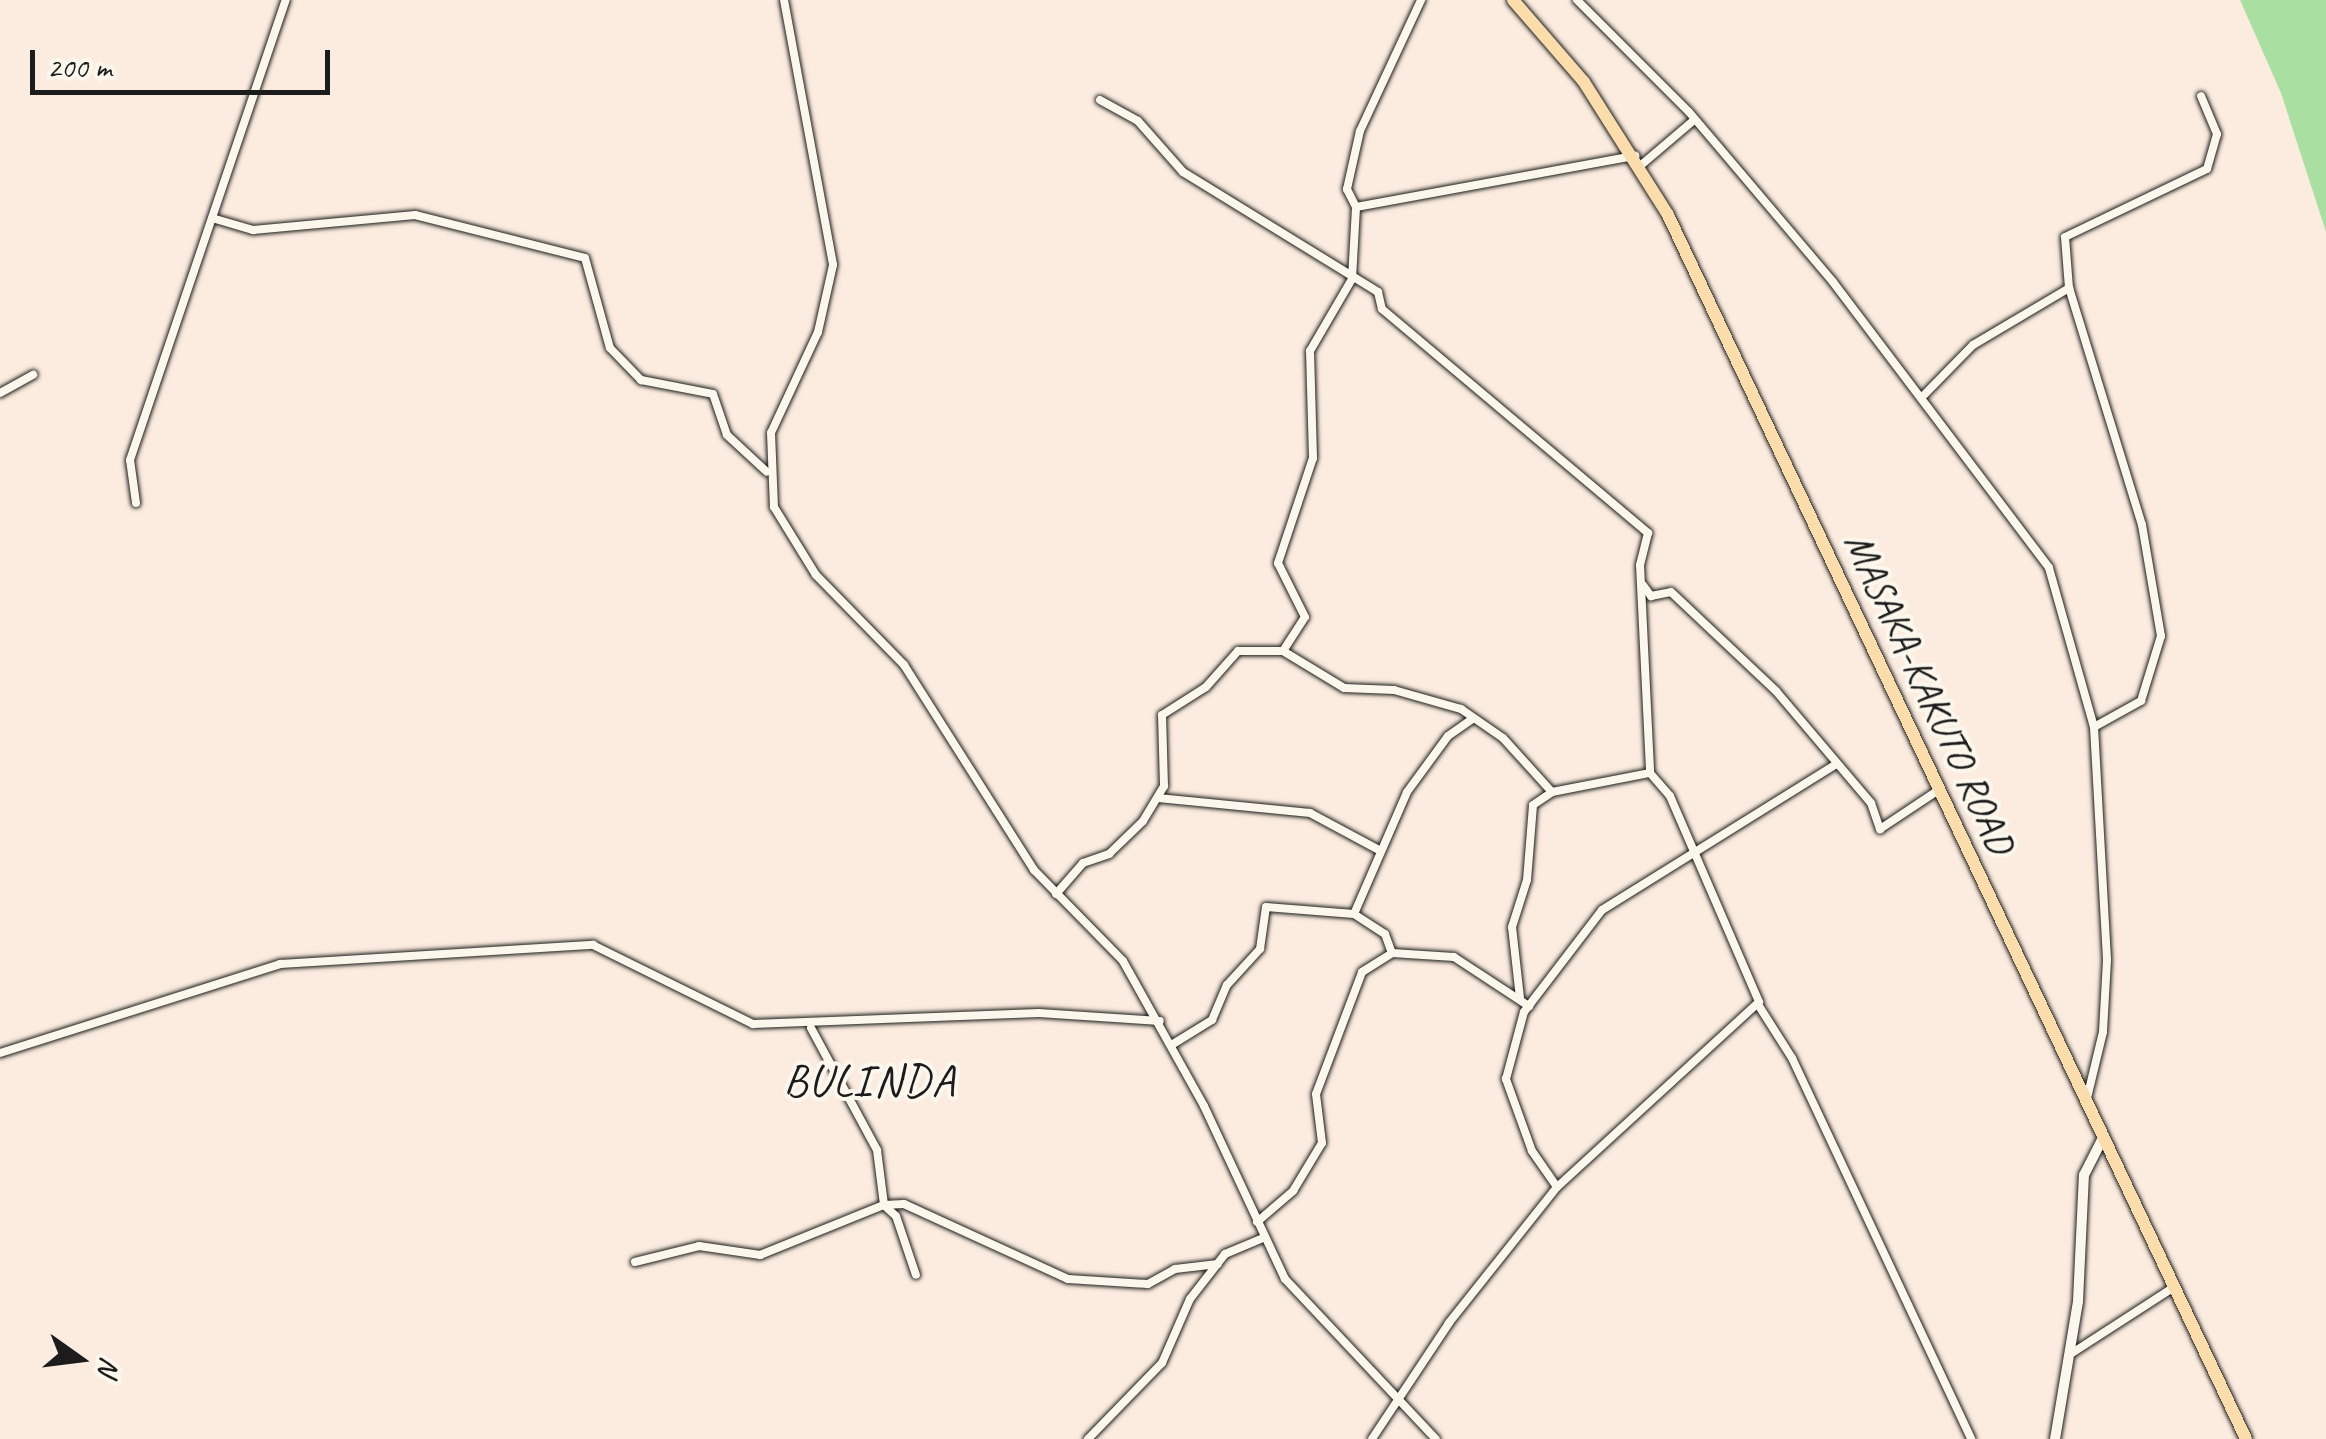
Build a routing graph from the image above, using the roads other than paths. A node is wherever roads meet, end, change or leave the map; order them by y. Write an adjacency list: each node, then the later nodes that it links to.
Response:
1 (286, 0): 11 (street)
2 (784, 0): 17 (street)
3 (1422, 0): 10 (street)
4 (1513, 0): 9 (highway, MASAKA-KAKUTO ROAD)
5 (1578, 0): 8 (street)
6 (2201, 96): 13 (street)
7 (1100, 100): 12 (street)
8 (1694, 120): 9 (street); 16 (street)
9 (1638, 161): 10 (street); 25 (highway, MASAKA-KAKUTO ROAD)
10 (1356, 207): 12 (street)
11 (212, 218): 17 (street); 18 (street)
12 (1352, 280): 19 (street); 20 (street)
13 (2069, 288): 16 (street); 22 (street)
14 (34, 375): 15 (street)
15 (0, 394)
16 (1924, 395): 22 (street)
17 (766, 472): 30 (street)
18 (136, 504)
19 (1643, 585): 23 (street); 24 (street)
20 (1283, 651): 21 (street); 27 (street)
21 (1472, 719): 26 (street); 28 (street)
22 (2094, 727): 40 (street)
23 (1835, 766): 25 (street); 29 (street)
24 (1650, 773): 26 (street); 29 (street)
25 (1940, 790): 40 (highway, MASAKA-KAKUTO ROAD)
26 (1552, 792): 33 (street)
27 (1158, 798): 28 (street); 30 (street)
28 (1379, 850): 31 (street)
29 (1695, 855): 34 (street); 35 (street)
30 (1056, 894): 36 (street)
31 (1354, 914): 32 (street); 38 (street)
32 (1392, 953): 33 (street); 44 (street)
33 (1520, 998): 34 (street)
34 (1529, 1006): 42 (street)
35 (1759, 1006): 42 (street); 55 (street)
36 (1161, 1021): 37 (street); 38 (street)
37 (811, 1028): 39 (street); 43 (street)
38 (1173, 1044): 44 (street)
39 (0, 1053)
40 (2086, 1100): 41 (highway, MASAKA-KAKUTO ROAD)
41 (2104, 1136): 49 (highway, MASAKA-KAKUTO ROAD); 50 (street)
42 (1557, 1187): 51 (street)
43 (884, 1204): 46 (street); 47 (street); 48 (street)
44 (1256, 1222): 45 (street)
45 (1264, 1238): 47 (street); 51 (street)
46 (635, 1262)
47 (1218, 1264): 52 (street)
48 (916, 1275)
49 (2174, 1287): 50 (street); 57 (highway, MASAKA-KAKUTO ROAD)
50 (2068, 1355): 56 (street)
51 (1397, 1405): 53 (street); 54 (street)
52 (1088, 1439)
53 (1372, 1439)
54 (1436, 1439)
55 (1971, 1439)
56 (2055, 1439)
57 (2246, 1439)

